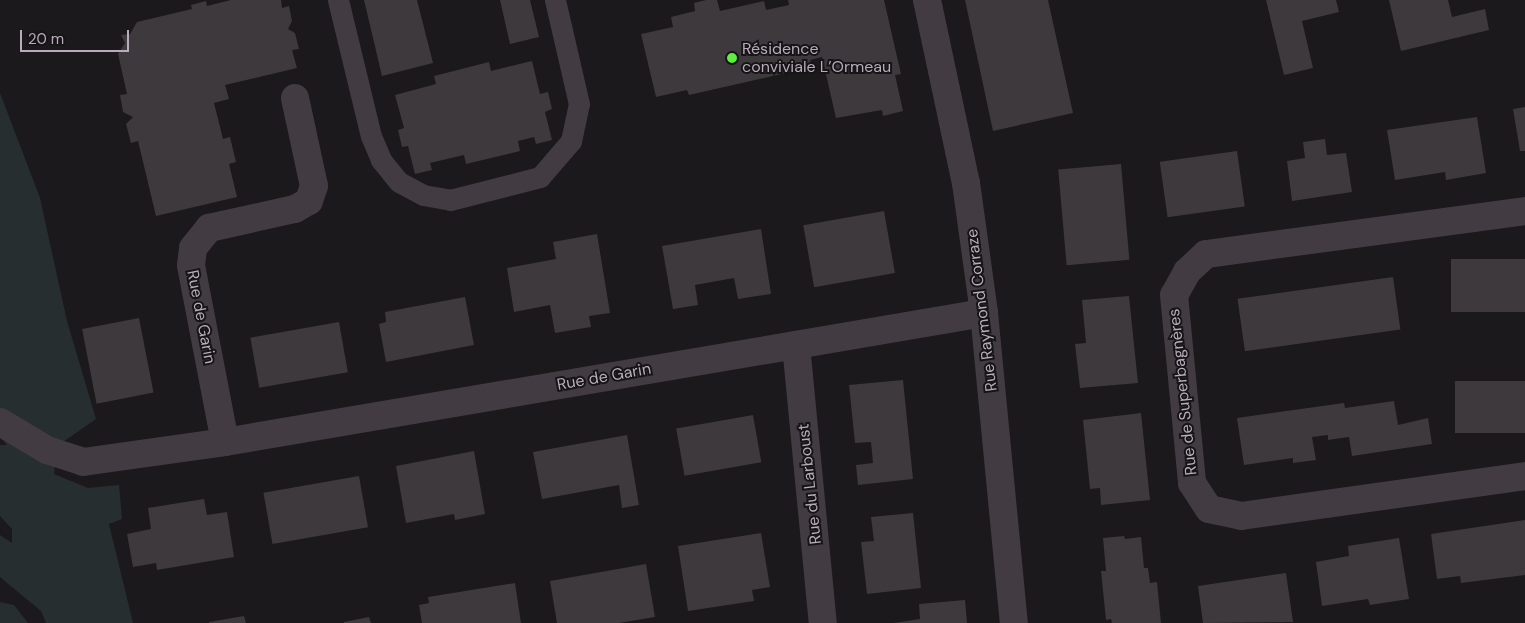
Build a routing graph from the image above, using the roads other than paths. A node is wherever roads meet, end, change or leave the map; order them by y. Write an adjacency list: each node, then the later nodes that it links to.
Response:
1 (338, 0): 2 (lane)
2 (555, 0)
3 (927, 0): 6 (street, Rue Raymond Corraze)
4 (295, 98): 9 (street, Rue de Garin)
5 (1525, 211): 10 (street, Rue de Superbagnères)
6 (984, 313): 7 (street, Rue de Garin); 12 (street, Rue Raymond Corraze)
7 (796, 345): 9 (street, Rue de Garin); 11 (street, Rue du Larboust)
8 (0, 422): 9 (street, Rue de Garin)
9 (225, 442)
10 (1525, 476)
11 (823, 623)
12 (1014, 623)

